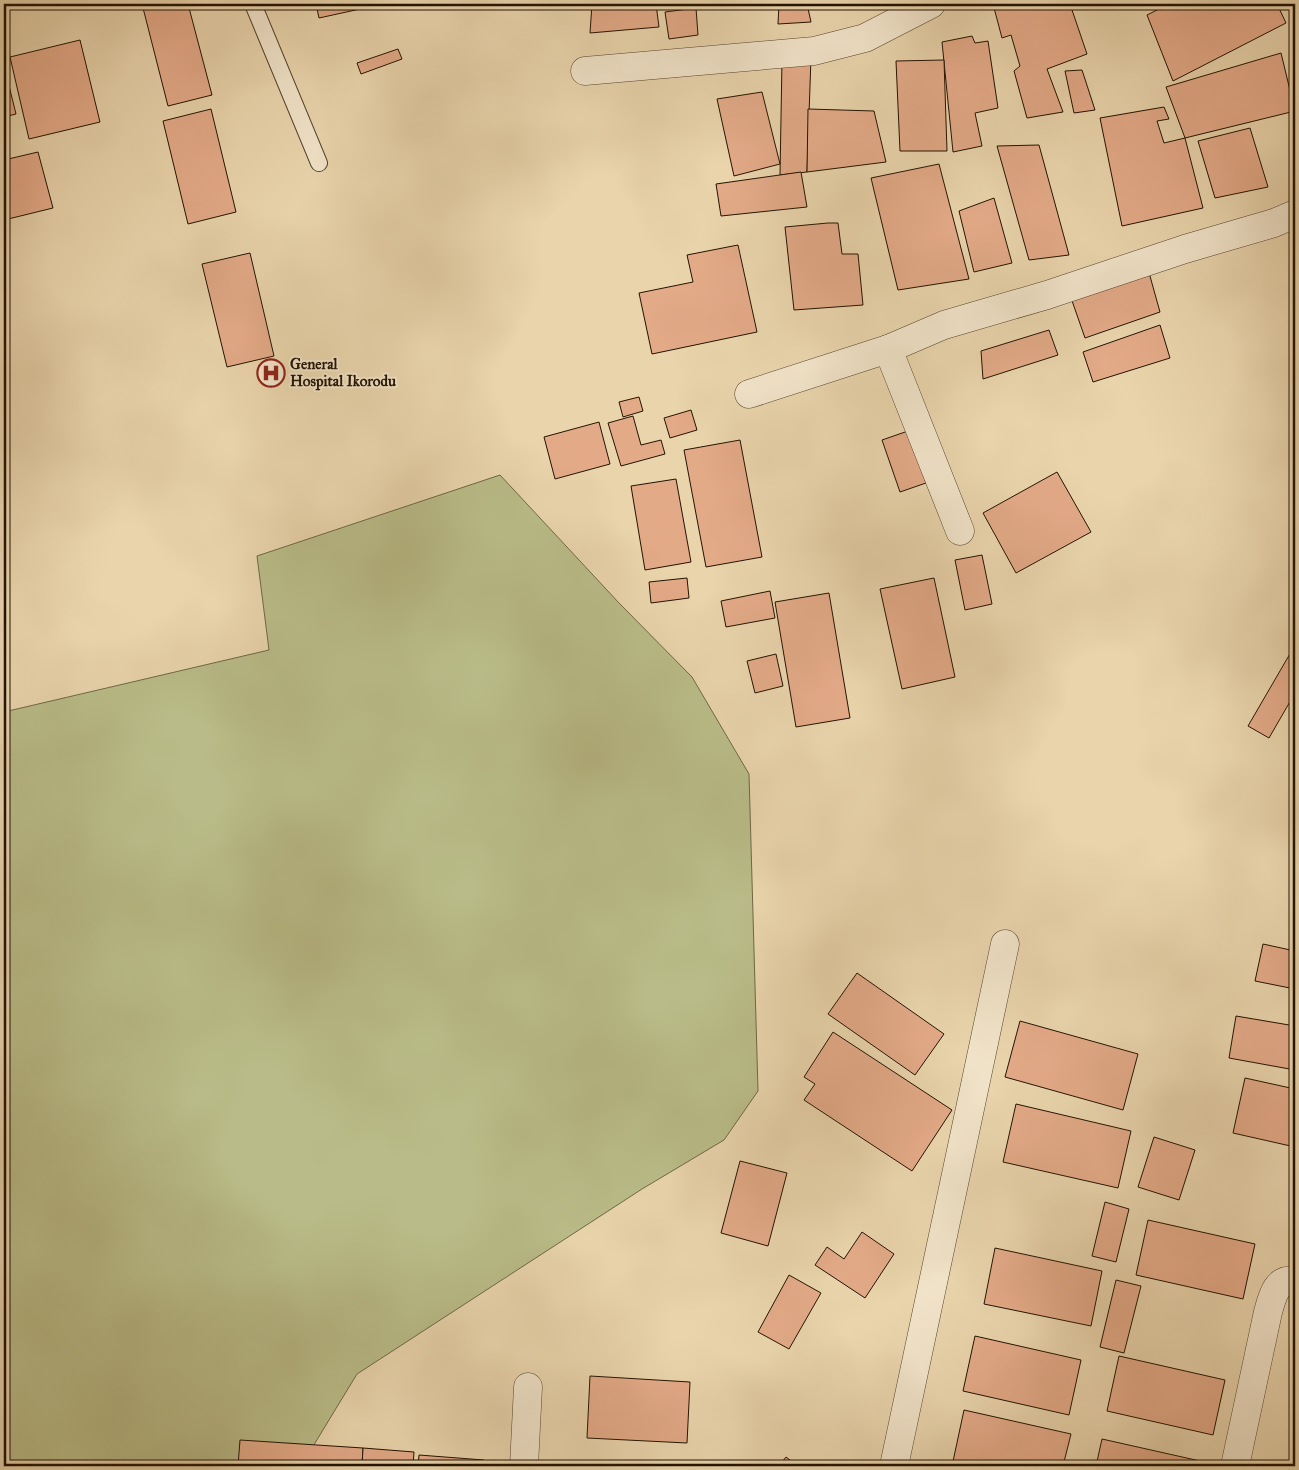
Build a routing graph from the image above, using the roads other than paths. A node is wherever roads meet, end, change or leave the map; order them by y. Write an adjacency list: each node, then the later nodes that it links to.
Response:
1 (252, 4): 4 (lane)
2 (931, 4): 3 (street)
3 (585, 71)
4 (319, 163)
5 (1295, 214): 6 (street)
6 (888, 349): 7 (street); 8 (street)
7 (749, 394)
8 (960, 531)
9 (1005, 944): 13 (street)
10 (1295, 1281): 14 (street)
11 (528, 1387): 12 (street)
12 (524, 1466)
13 (894, 1466)
14 (1234, 1466)

